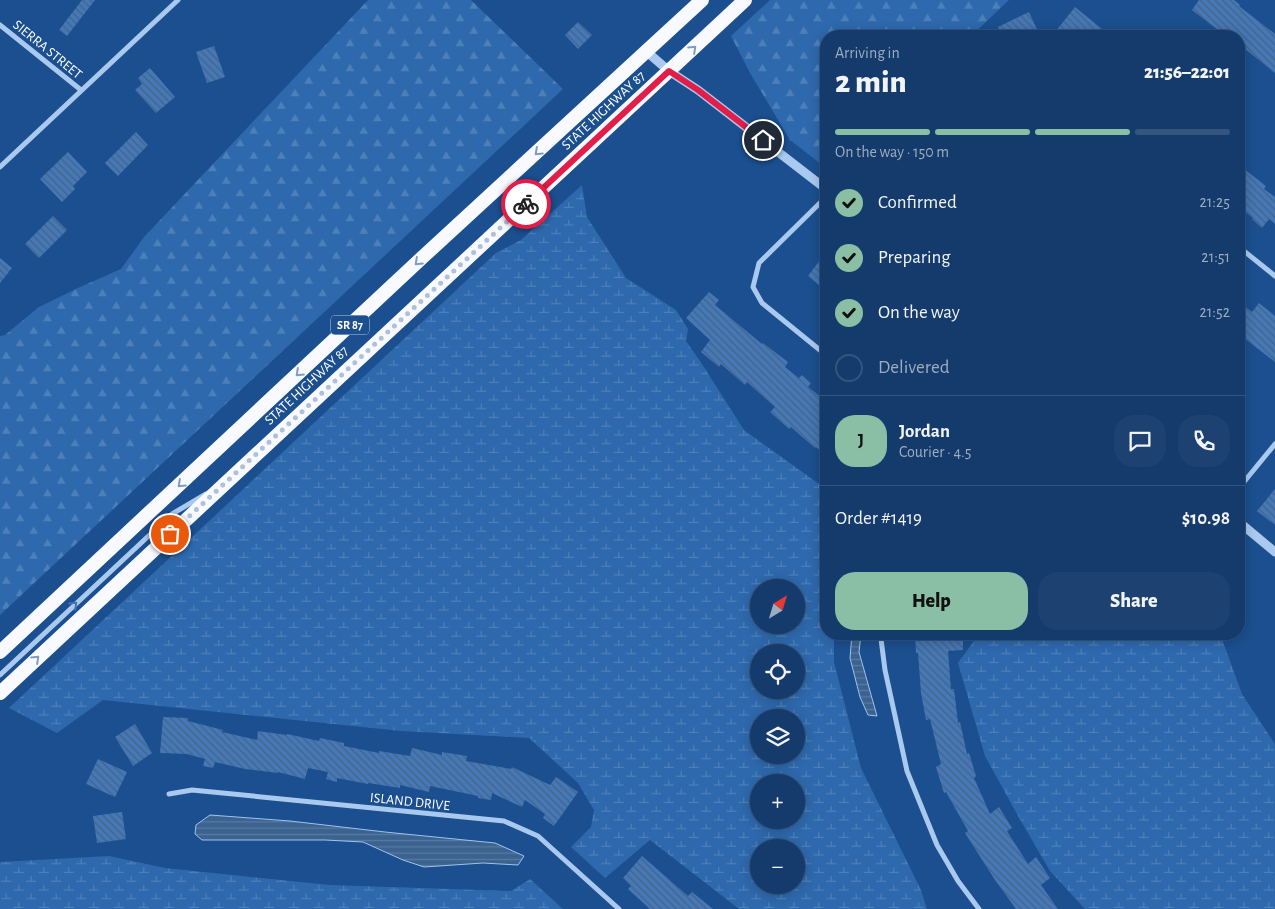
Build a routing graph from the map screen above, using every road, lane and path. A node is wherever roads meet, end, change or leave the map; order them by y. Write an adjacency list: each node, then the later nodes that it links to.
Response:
1 (178, 0): 7 (street)
2 (702, 0): 5 (highway, SR 87)
3 (745, 0): 6 (highway, STATE HIGHWAY 87 / SR 87, one-way to 3)
4 (0, 25): 7 (street, SIERRA STREET)
5 (647, 52): 6 (street); 20 (highway, SR 87, one-way to 20)
6 (669, 71): 9 (street); 15 (highway, STATE HIGHWAY 87 / SR 87)
7 (81, 90): 8 (street)
8 (0, 167)
9 (820, 184)
10 (820, 203): 13 (street)
11 (1245, 252): 12 (street)
12 (1275, 276)
13 (820, 351)
14 (1275, 444): 16 (street)
15 (227, 481): 21 (street, one-way to 15); 22 (highway, STATE HIGHWAY 87 / SR 87, one-way to 15)
16 (1245, 481)
17 (1245, 527): 18 (street)
18 (1275, 552)
19 (881, 640): 25 (street)
20 (0, 652)
21 (0, 675)
22 (0, 693)
23 (169, 794): 24 (street, ISLAND DRIVE)
24 (619, 909)
25 (979, 909)

